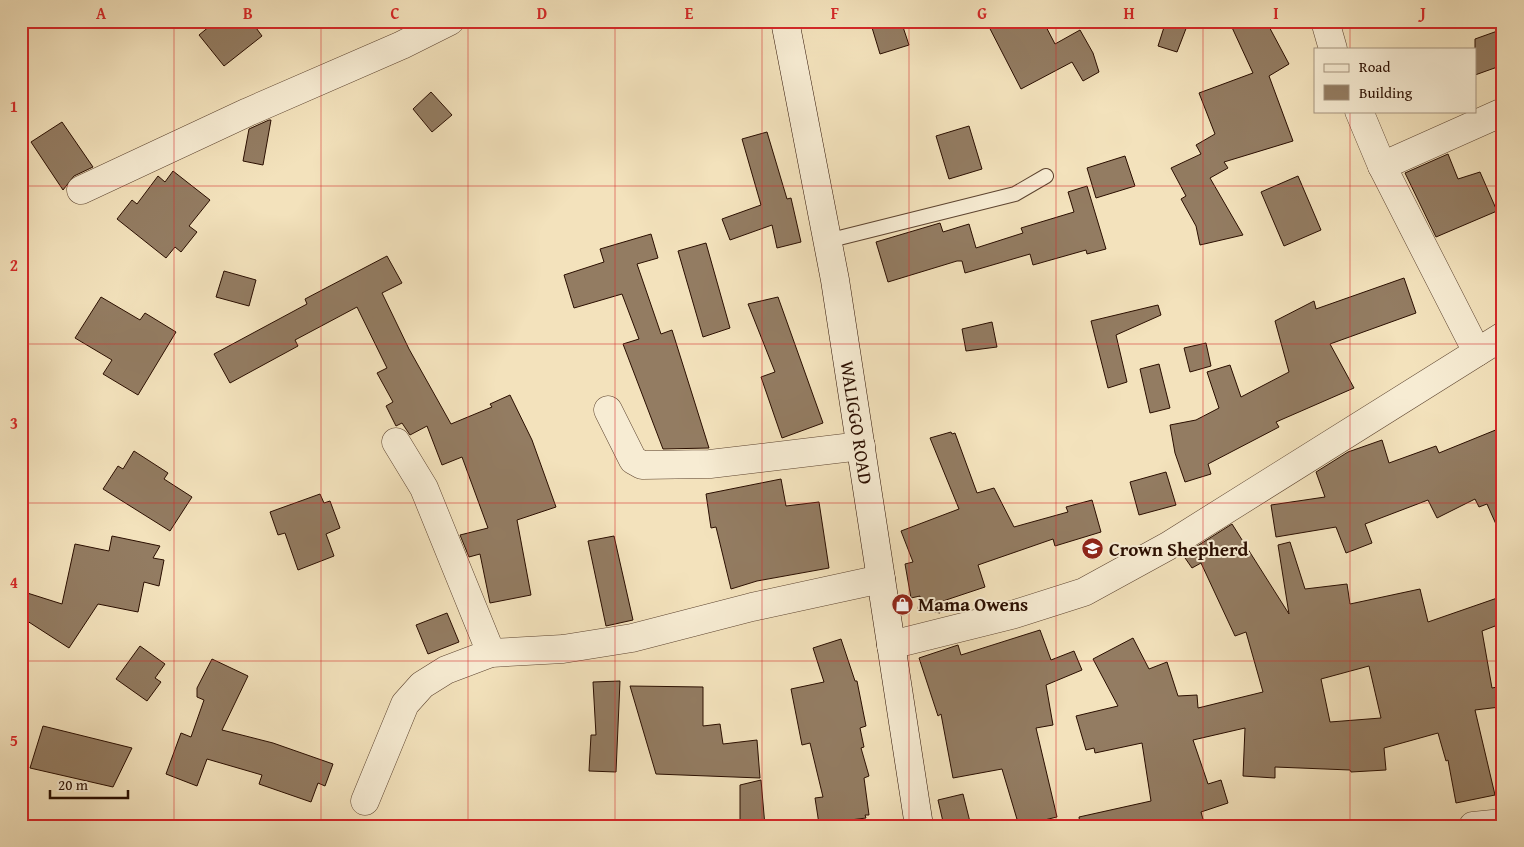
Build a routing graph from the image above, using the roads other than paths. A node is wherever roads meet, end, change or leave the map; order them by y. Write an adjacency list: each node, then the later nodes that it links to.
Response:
1 (450, 21): 9 (street)
2 (1325, 21): 4 (street)
3 (791, 23): 10 (street, WALIGGO ROAD)
4 (1333, 48)
5 (1359, 112): 7 (street)
6 (1503, 112): 7 (street)
7 (1382, 166): 12 (street)
8 (1046, 176): 10 (lane)
9 (81, 190)
10 (827, 241): 15 (street, WALIGGO ROAD)
11 (1502, 340): 12 (street)
12 (1477, 352): 17 (street)
13 (608, 410): 15 (street)
14 (396, 442): 18 (street)
15 (861, 446): 16 (street, WALIGGO ROAD)
16 (882, 579): 17 (street, WALIGGO ROAD); 18 (street)
17 (891, 646): 21 (street, WALIGGO ROAD)
18 (491, 653): 19 (street)
19 (365, 801)
20 (1503, 823): 22 (street)
21 (919, 826)
22 (1473, 826)

